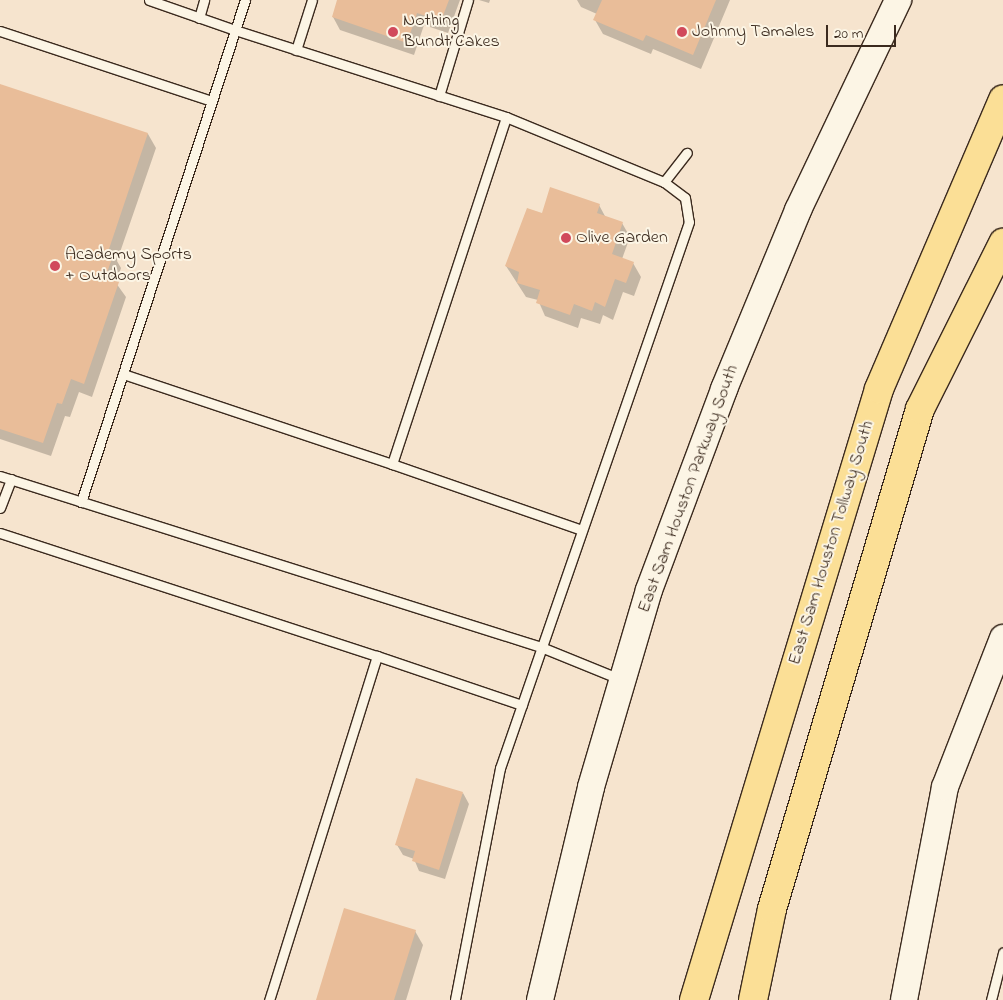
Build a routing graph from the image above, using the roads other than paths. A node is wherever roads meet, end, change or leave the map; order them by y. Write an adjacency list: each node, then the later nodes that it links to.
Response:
1 (150, 0): 8 (lane)
2 (204, 0): 8 (lane)
3 (245, 0): 9 (lane)
4 (312, 0): 11 (lane)
5 (468, 0): 13 (lane)
6 (898, 0): 12 (main road, East Sam Houston Parkway South)
7 (909, 0): 12 (main road)
8 (198, 18): 9 (lane)
9 (235, 30): 11 (lane); 15 (lane)
10 (0, 31): 15 (lane)
11 (296, 50): 13 (lane)
12 (867, 65): 31 (main road, East Sam Houston Parkway South)
13 (439, 96): 16 (lane)
14 (1003, 99): 38 (highway, East Sam Houston Tollway South)
15 (212, 101): 20 (lane)
16 (506, 118): 18 (lane); 21 (lane)
17 (688, 154): 18 (lane)
18 (664, 182): 26 (lane)
19 (1003, 244): 39 (highway)
20 (122, 374): 21 (lane); 24 (lane)
21 (392, 464): 26 (lane)
22 (0, 476): 23 (lane)
23 (11, 479): 24 (lane); 25 (lane)
24 (81, 502): 29 (lane)
25 (0, 508)
26 (582, 530): 29 (lane)
27 (0, 533): 30 (lane)
28 (1003, 638): 40 (main road)
29 (541, 647): 31 (lane); 32 (lane)
30 (377, 656): 32 (lane); 35 (lane)
31 (623, 680): 37 (main road, East Sam Houston Parkway South)
32 (522, 705): 36 (lane)
33 (1003, 953): 34 (lane)
34 (999, 982): 41 (lane)
35 (268, 1000)
36 (455, 1000)
37 (540, 1000)
38 (694, 1000)
39 (753, 1000)
40 (904, 1000)
41 (991, 1000)

